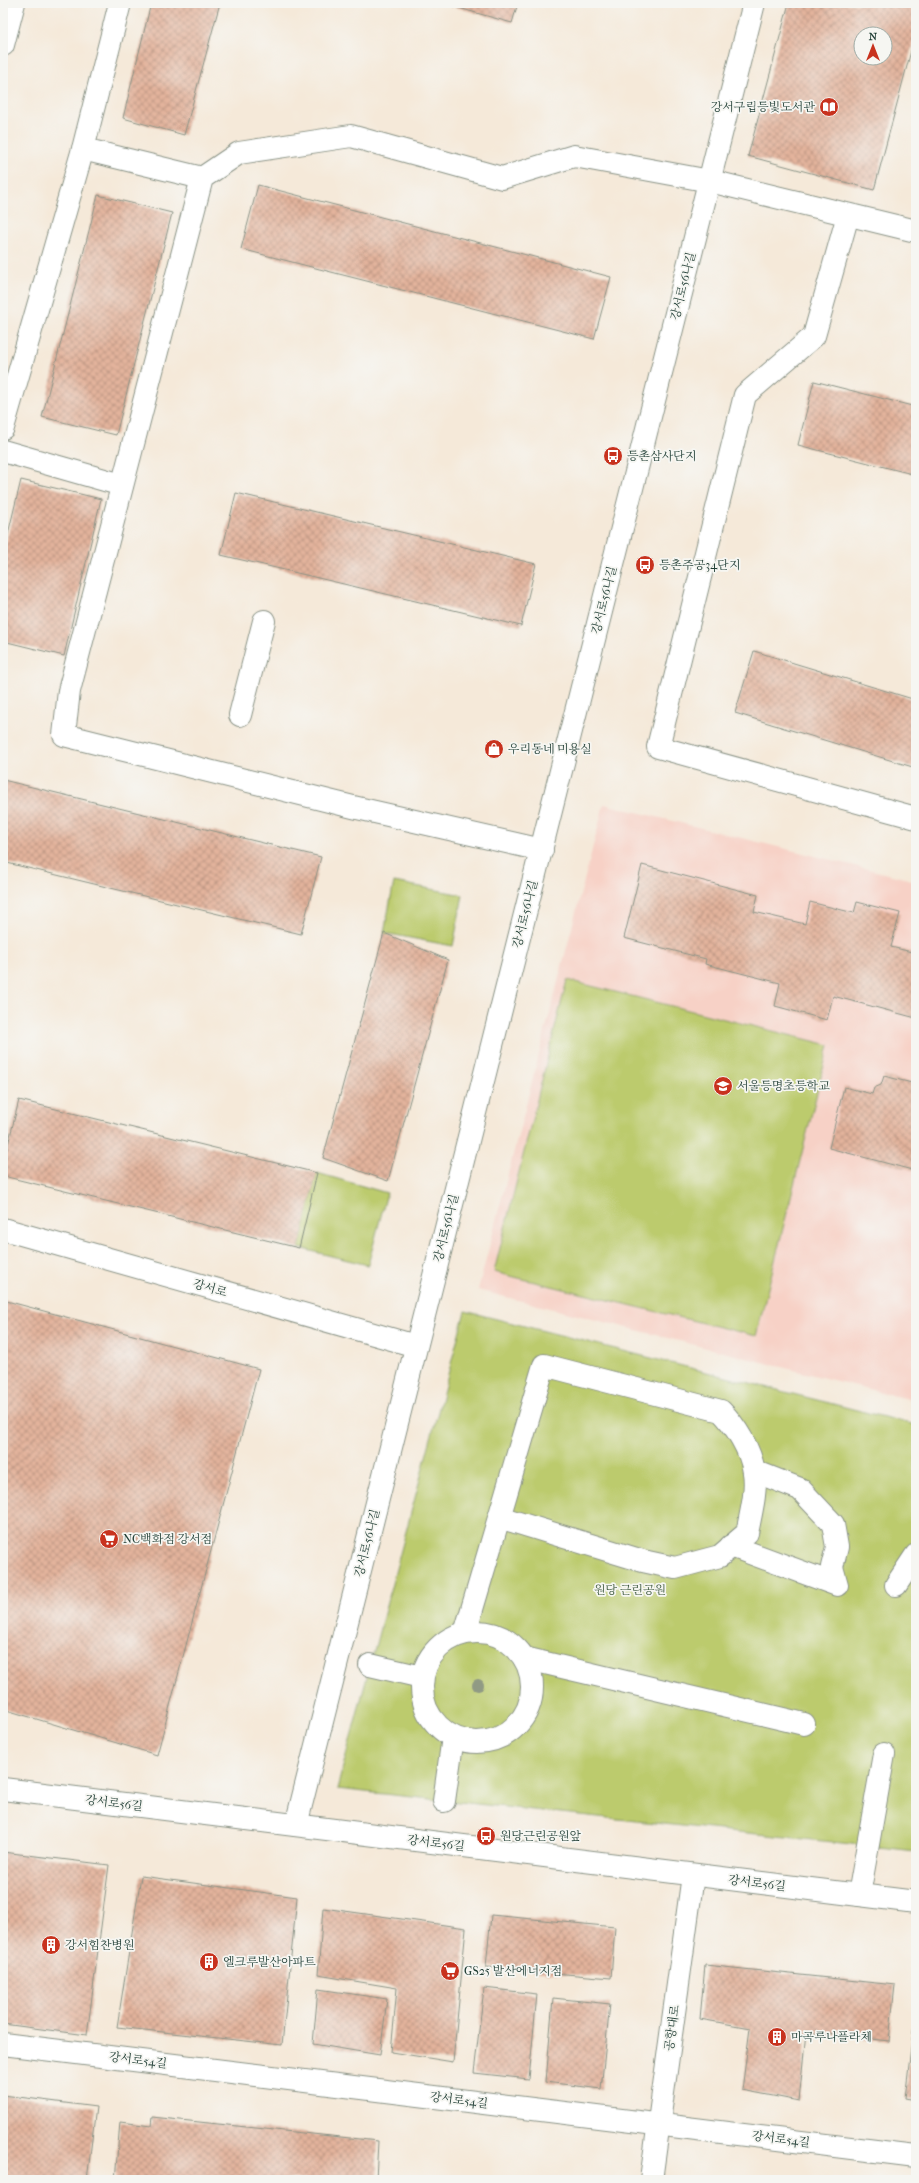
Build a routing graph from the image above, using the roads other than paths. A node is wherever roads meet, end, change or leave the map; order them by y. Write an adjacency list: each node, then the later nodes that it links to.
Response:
1 (14, 3): 4 (street)
2 (120, 3): 5 (street); 10 (street)
3 (754, 3): 7 (street, 강서로56나길)
4 (3, 45)
5 (83, 149): 6 (street); 11 (street)
6 (202, 178): 7 (street); 13 (street)
7 (710, 181): 8 (street); 17 (street, 강서로56나길)
8 (848, 215): 9 (street); 16 (street)
9 (916, 231)
10 (3, 422)
11 (3, 428)
12 (3, 451): 13 (street)
13 (122, 485): 17 (street)
14 (264, 621): 15 (street)
15 (240, 715)
16 (916, 818)
17 (542, 850): 19 (street, 강서로56나길)
18 (3, 1229): 19 (street, 강서로)
19 (416, 1346): 34 (street, 강서로56나길)
20 (754, 1471): 21 (street); 22 (street); 22 (street)
21 (499, 1517): 22 (street); 25 (street)
22 (731, 1546)
23 (916, 1555): 24 (street)
24 (896, 1586)
25 (465, 1633): 26 (street); 28 (street)
26 (524, 1658): 29 (street); 30 (street)
27 (370, 1665): 28 (street)
28 (422, 1677): 30 (street)
29 (804, 1724)
30 (453, 1737): 33 (street)
31 (884, 1754): 36 (street)
32 (3, 1789): 34 (street, 강서로56길)
33 (444, 1801)
34 (296, 1825): 35 (street, 강서로56길)
35 (693, 1875): 36 (street, 강서로56길); 39 (street, 공항대로)
36 (859, 1895): 37 (street, 강서로56길)
37 (916, 1902)
38 (3, 2044): 39 (street, 강서로54길)
39 (659, 2124): 40 (street, 강서로54길); 41 (street, 공항대로)
40 (916, 2156)
41 (651, 2180)

